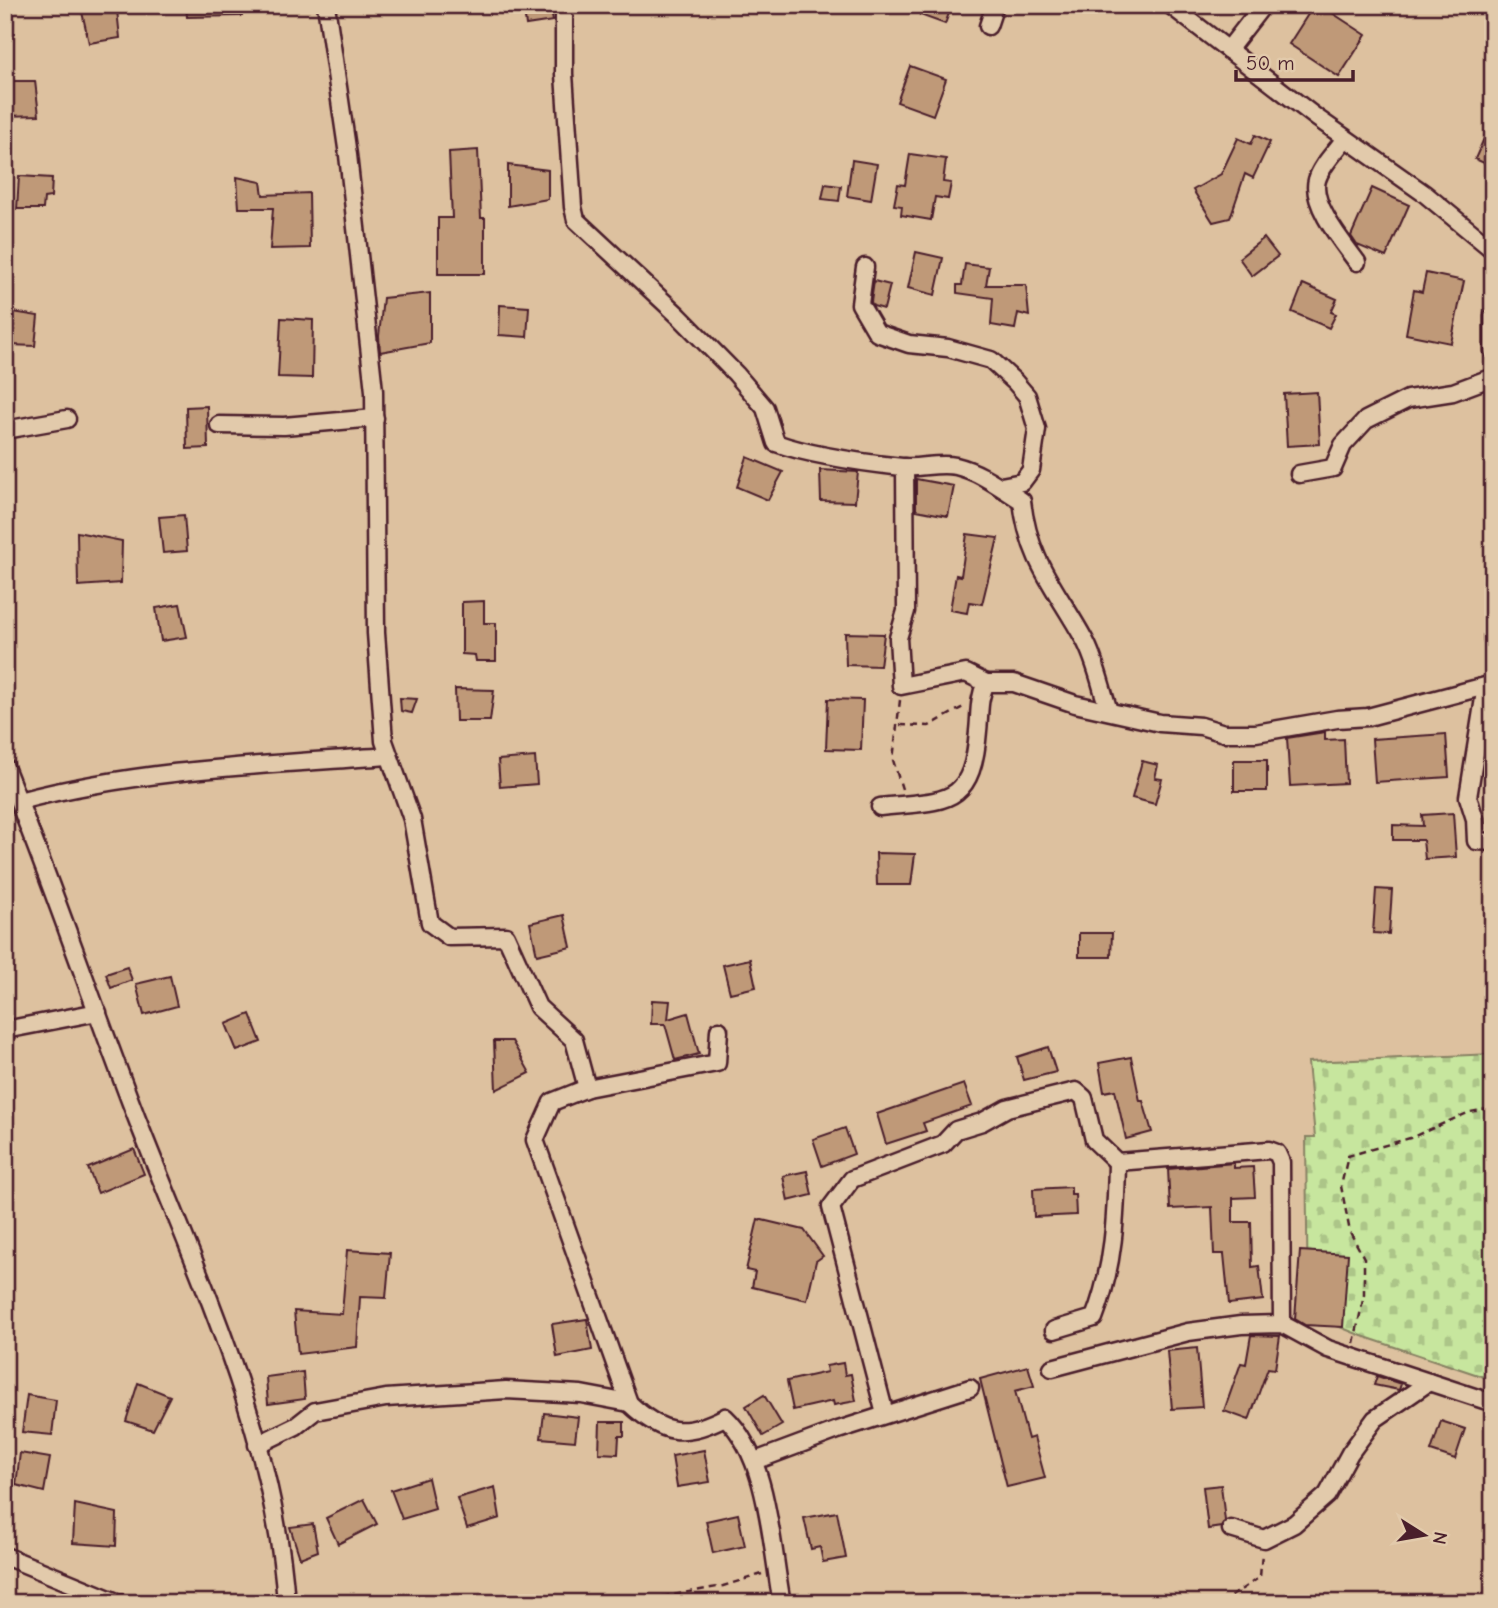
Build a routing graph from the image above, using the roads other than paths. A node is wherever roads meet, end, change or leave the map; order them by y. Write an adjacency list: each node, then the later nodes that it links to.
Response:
1 (326, 5): 15 (street)
2 (564, 5): 19 (street)
3 (995, 5): 6 (street)
4 (1170, 5): 7 (street)
5 (1263, 5): 7 (street)
6 (988, 26)
7 (1228, 50): 8 (street)
8 (1345, 138): 9 (street); 10 (street)
9 (1493, 250)
10 (1357, 262)
11 (865, 267): 21 (street)
12 (1493, 316): 13 (street)
13 (1493, 351)
14 (1493, 377): 20 (street)
15 (375, 418): 17 (street); 27 (street)
16 (67, 419): 18 (street)
17 (219, 425)
18 (5, 430)
19 (905, 467): 21 (street); 25 (street)
20 (1299, 474)
21 (1001, 486): 26 (street)
22 (1493, 587): 23 (street)
23 (1493, 639)
24 (1489, 685): 26 (street); 31 (street)
25 (983, 688): 26 (street); 30 (street)
26 (1109, 711)
27 (389, 756): 29 (street); 35 (street)
28 (5, 767): 29 (street)
29 (19, 801): 32 (street)
30 (880, 807)
31 (1493, 842)
32 (98, 1012): 33 (street); 45 (street)
33 (5, 1030)
34 (719, 1030): 35 (street)
35 (587, 1088): 42 (street)
36 (1117, 1162): 37 (street); 38 (street); 44 (street)
37 (1282, 1324): 39 (street); 40 (street)
38 (1054, 1329)
39 (1052, 1368)
40 (1429, 1382): 43 (street); 47 (street)
41 (970, 1388): 44 (street)
42 (629, 1403): 45 (street); 46 (street)
43 (1493, 1403)
44 (886, 1414): 46 (street)
45 (257, 1445): 50 (street)
46 (755, 1461): 51 (street)
47 (1231, 1529)
48 (5, 1556): 49 (street)
49 (119, 1603)
50 (286, 1603)
51 (782, 1603)

